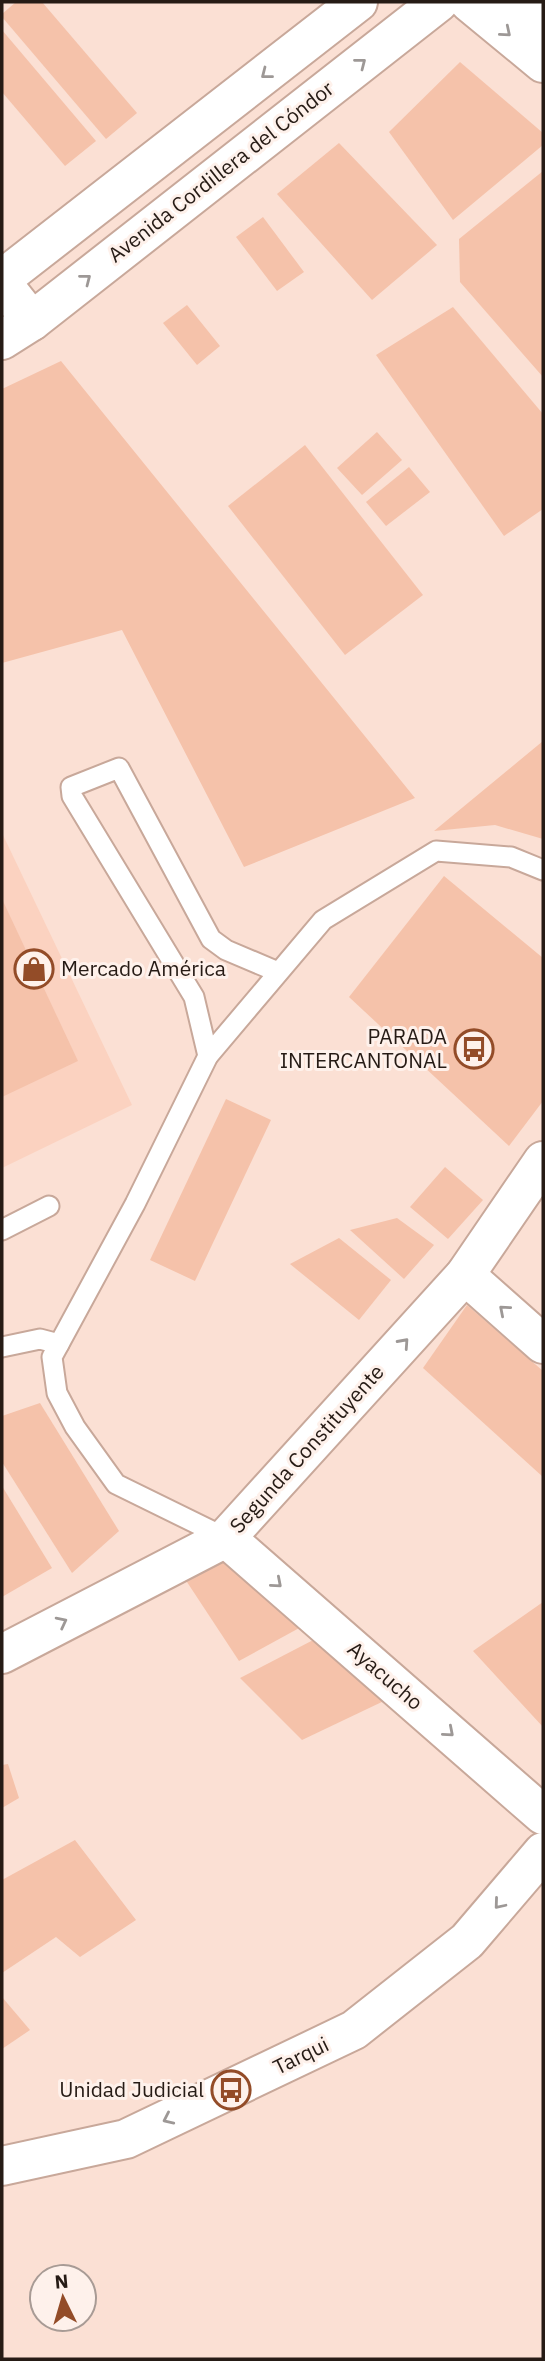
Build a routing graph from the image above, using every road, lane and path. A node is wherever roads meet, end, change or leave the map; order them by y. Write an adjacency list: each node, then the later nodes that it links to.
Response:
1 (358, 2): 7 (street, one-way to 7)
2 (439, 2): 8 (street, Avenida Cordillera del Cóndor, one-way to 2)
3 (469, 2): 6 (street, one-way to 6)
4 (514, 2): 5 (street)
5 (543, 26)
6 (543, 63)
7 (228, 104): 8 (street); 9 (street)
8 (261, 141): 10 (street, Avenida Cordillera del Cóndor, one-way to 8)
9 (2, 281): 10 (street)
10 (17, 331)
11 (543, 870): 12 (lane)
12 (278, 972): 13 (lane); 13 (lane)
13 (208, 1056): 18 (lane)
14 (543, 1161): 17 (street, Segunda Constituyente)
15 (50, 1206): 16 (lane)
16 (2, 1230)
17 (465, 1275): 19 (street, one-way to 17); 21 (street, Segunda Constituyente, one-way to 17)
18 (59, 1344): 20 (lane); 21 (lane)
19 (543, 1344)
20 (2, 1347)
21 (226, 1538): 22 (street, Segunda Constituyente, one-way to 21); 23 (street, Ayacucho, one-way to 23)
22 (2, 1654)
23 (543, 1815)
24 (543, 1852): 25 (street, Tarqui, one-way to 25)
25 (2, 2166)

